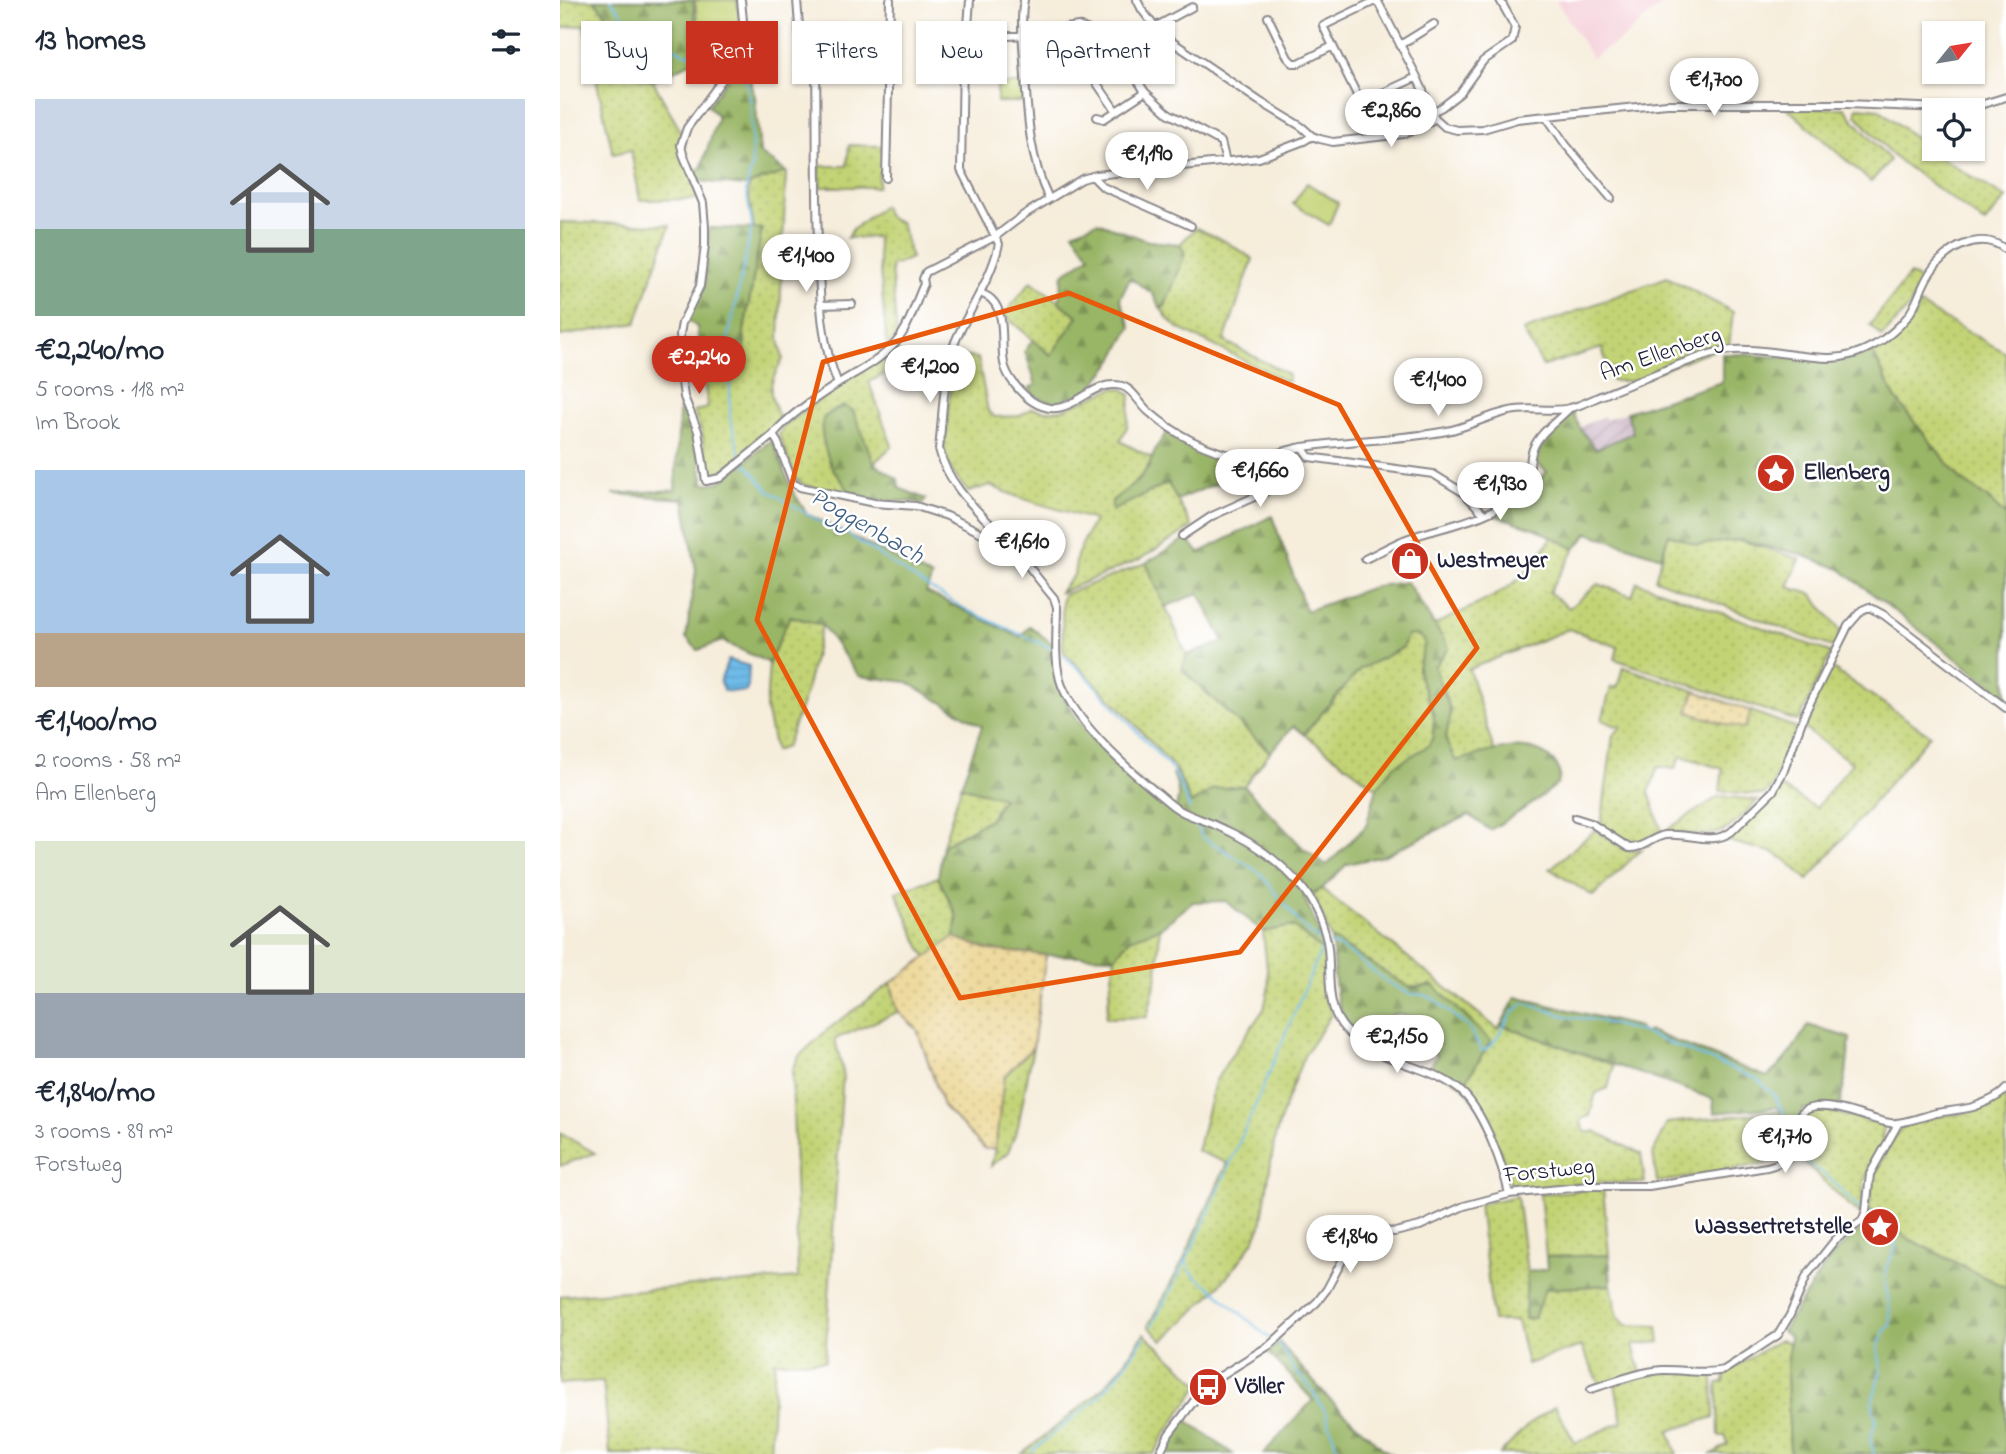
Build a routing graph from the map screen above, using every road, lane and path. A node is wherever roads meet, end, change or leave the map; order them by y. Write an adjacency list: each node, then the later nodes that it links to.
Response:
1 (741, 0): 46 (street)
2 (797, 0): 39 (street)
3 (890, 0): 33 (street)
4 (970, 0): 11 (street)
5 (1024, 0): 12 (street)
6 (1137, 0): 13 (street)
7 (1377, 0): 17 (street); 18 (street)
8 (1500, 0): 27 (street)
9 (1192, 7): 14 (street)
10 (1268, 18): 18 (street)
11 (968, 21)
12 (1023, 21)
13 (1150, 21)
14 (1166, 21)
15 (1434, 24): 17 (street)
16 (1175, 44): 30 (street)
17 (1400, 45): 19 (street)
18 (1333, 46): 19 (street)
19 (1416, 77): 27 (street)
20 (963, 84): 37 (street)
21 (1026, 84): 35 (street)
22 (1097, 84): 26 (street)
23 (1141, 84): 24 (street)
24 (1146, 92): 26 (street); 31 (street)
25 (2006, 97): 28 (street)
26 (1116, 111): 29 (street)
27 (1434, 115): 28 (street); 30 (street)
28 (1546, 116): 34 (street)
29 (1097, 117)
30 (1312, 136): 31 (street)
31 (1226, 162): 32 (street)
32 (1091, 176): 35 (street); 36 (street)
33 (886, 178)
34 (1611, 198)
35 (1049, 199): 37 (street)
36 (1191, 226)
37 (996, 236): 41 (street); 44 (street)
38 (2006, 250): 45 (street, Am Ellenberg)
39 (819, 261): 40 (street); 43 (street)
40 (841, 261)
41 (981, 293): 48 (street, Am Ellenberg); 51 (street)
42 (852, 304): 43 (street)
43 (820, 305): 44 (street)
44 (838, 384): 46 (street)
45 (1570, 409): 47 (street, Am Ellenberg); 49 (street, Am Ellenberg)
46 (773, 435): 51 (street)
47 (1302, 447): 48 (street, Am Ellenberg); 49 (street)
48 (1283, 452): 50 (street)
49 (1484, 514): 52 (street, Am Ellenberg)
50 (1182, 536)
51 (1011, 545): 57 (street)
52 (1365, 559)
53 (2006, 708): 54 (street)
54 (1575, 818)
55 (2006, 1089): 56 (street)
56 (1898, 1124): 57 (street, Forstweg); 58 (street)
57 (1509, 1194): 59 (street, Forstweg)
58 (1591, 1389)
59 (1159, 1454)

